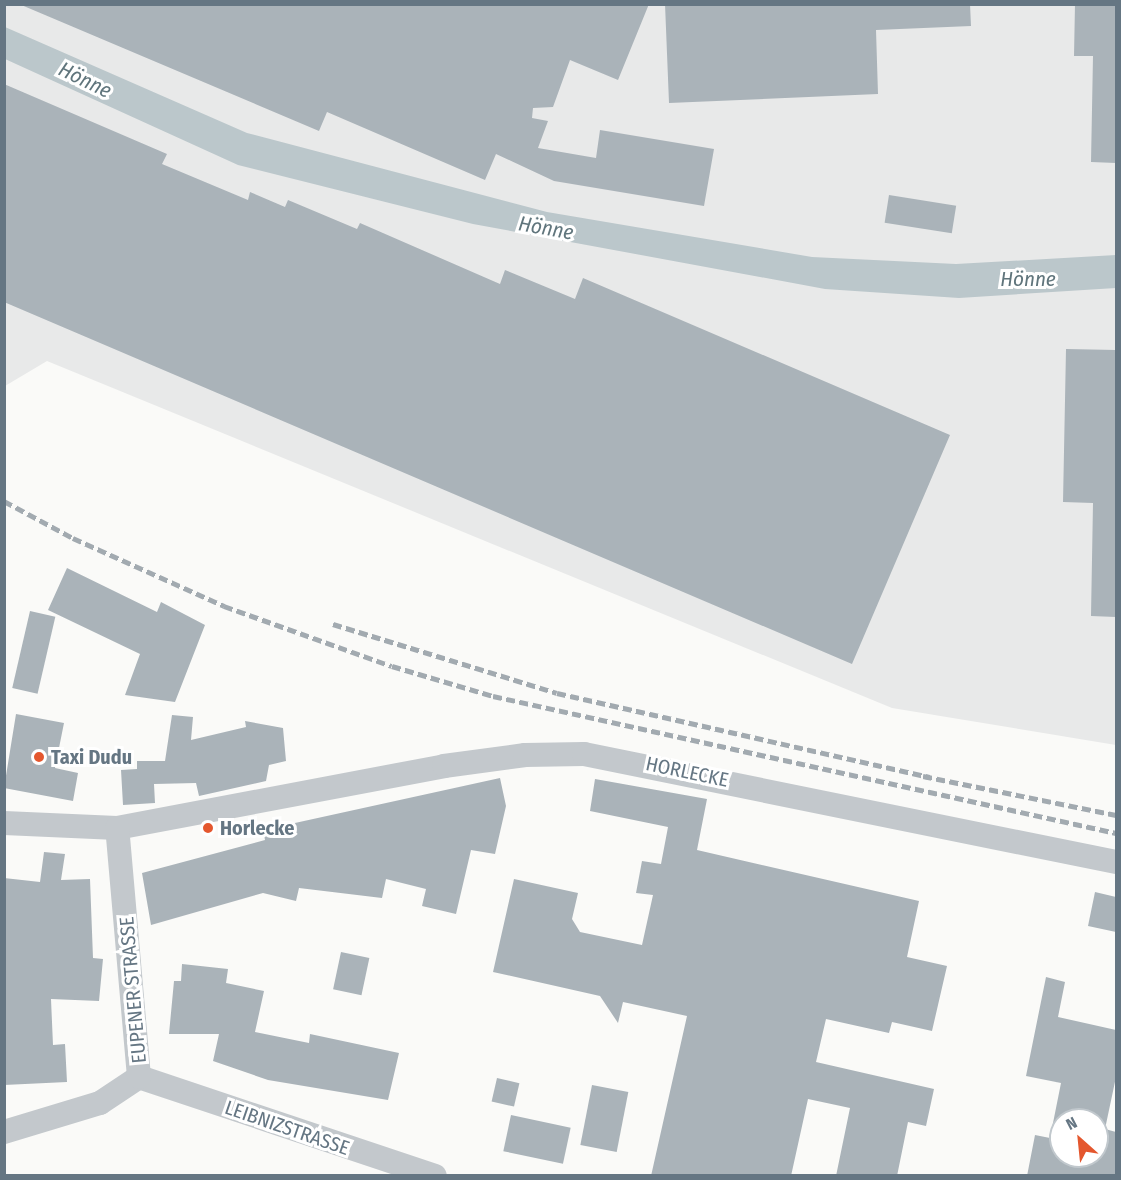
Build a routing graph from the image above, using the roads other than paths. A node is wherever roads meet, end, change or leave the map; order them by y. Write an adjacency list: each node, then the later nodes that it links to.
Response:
1 (4, 823): 2 (street, HORLECKE)
2 (117, 828): 3 (street, HORLECKE); 4 (street, EUPENER STRASSE)
3 (1116, 862)
4 (139, 1077): 5 (street, EUPENER STRASSE); 6 (street, LEIBNIZSTRASSE)
5 (4, 1132)
6 (435, 1176)

